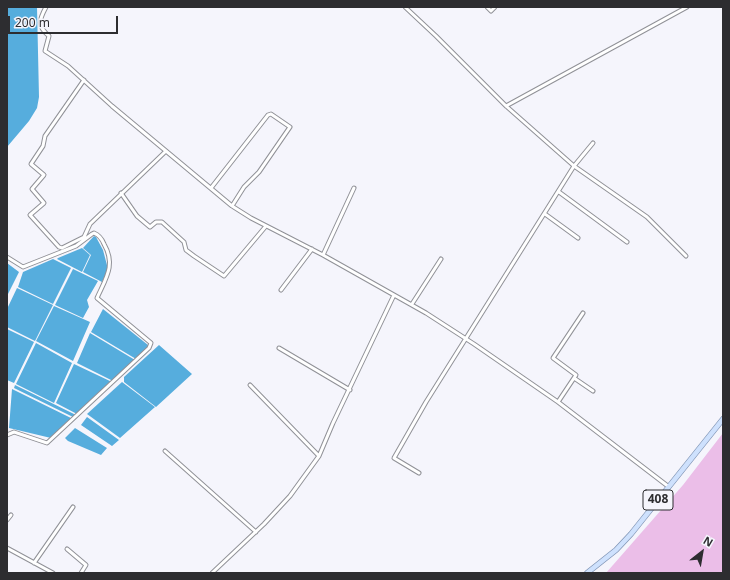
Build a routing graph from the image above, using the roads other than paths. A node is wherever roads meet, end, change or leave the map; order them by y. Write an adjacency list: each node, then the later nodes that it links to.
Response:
1 (46, 7): 6 (street)
2 (405, 7): 7 (street)
3 (487, 7): 4 (street)
4 (495, 7)
5 (687, 7): 7 (street)
6 (84, 80): 9 (street); 14 (street)
7 (506, 106): 10 (street)
8 (593, 143): 10 (street)
9 (166, 151): 11 (street); 14 (street)
10 (574, 166): 13 (street); 22 (street)
11 (211, 188): 15 (street); 15 (street)
12 (354, 188): 21 (street)
13 (559, 192): 16 (street); 19 (street)
14 (121, 193): 17 (street)
15 (232, 206): 17 (street)
16 (545, 214): 18 (street); 29 (street)
17 (266, 226): 20 (street)
18 (578, 238)
19 (627, 242)
20 (312, 249): 21 (street); 25 (street)
21 (324, 255): 26 (street)
22 (686, 256)
23 (7, 257): 37 (street)
24 (441, 259): 27 (street)
25 (281, 290)
26 (394, 295): 27 (street); 33 (street)
27 (412, 304): 29 (street)
28 (583, 313): 31 (street)
29 (467, 339): 35 (street); 40 (street)
30 (279, 348): 33 (street)
31 (574, 378): 34 (street); 35 (street)
32 (250, 386): 39 (street)
33 (350, 390): 39 (street)
34 (593, 391)
35 (558, 402): 41 (street)
36 (723, 420): 41 (main road, 408)
37 (7, 435)
38 (166, 451): 45 (street)
39 (319, 456): 45 (street)
40 (419, 473)
41 (669, 487): 52 (main road, 408)
42 (73, 507): 48 (street)
43 (11, 515): 44 (street)
44 (7, 520)
45 (256, 532): 51 (street)
46 (7, 548): 48 (street)
47 (67, 549): 50 (street)
48 (34, 563): 49 (street)
49 (52, 573)
50 (81, 573)
51 (212, 573)
52 (587, 573)

